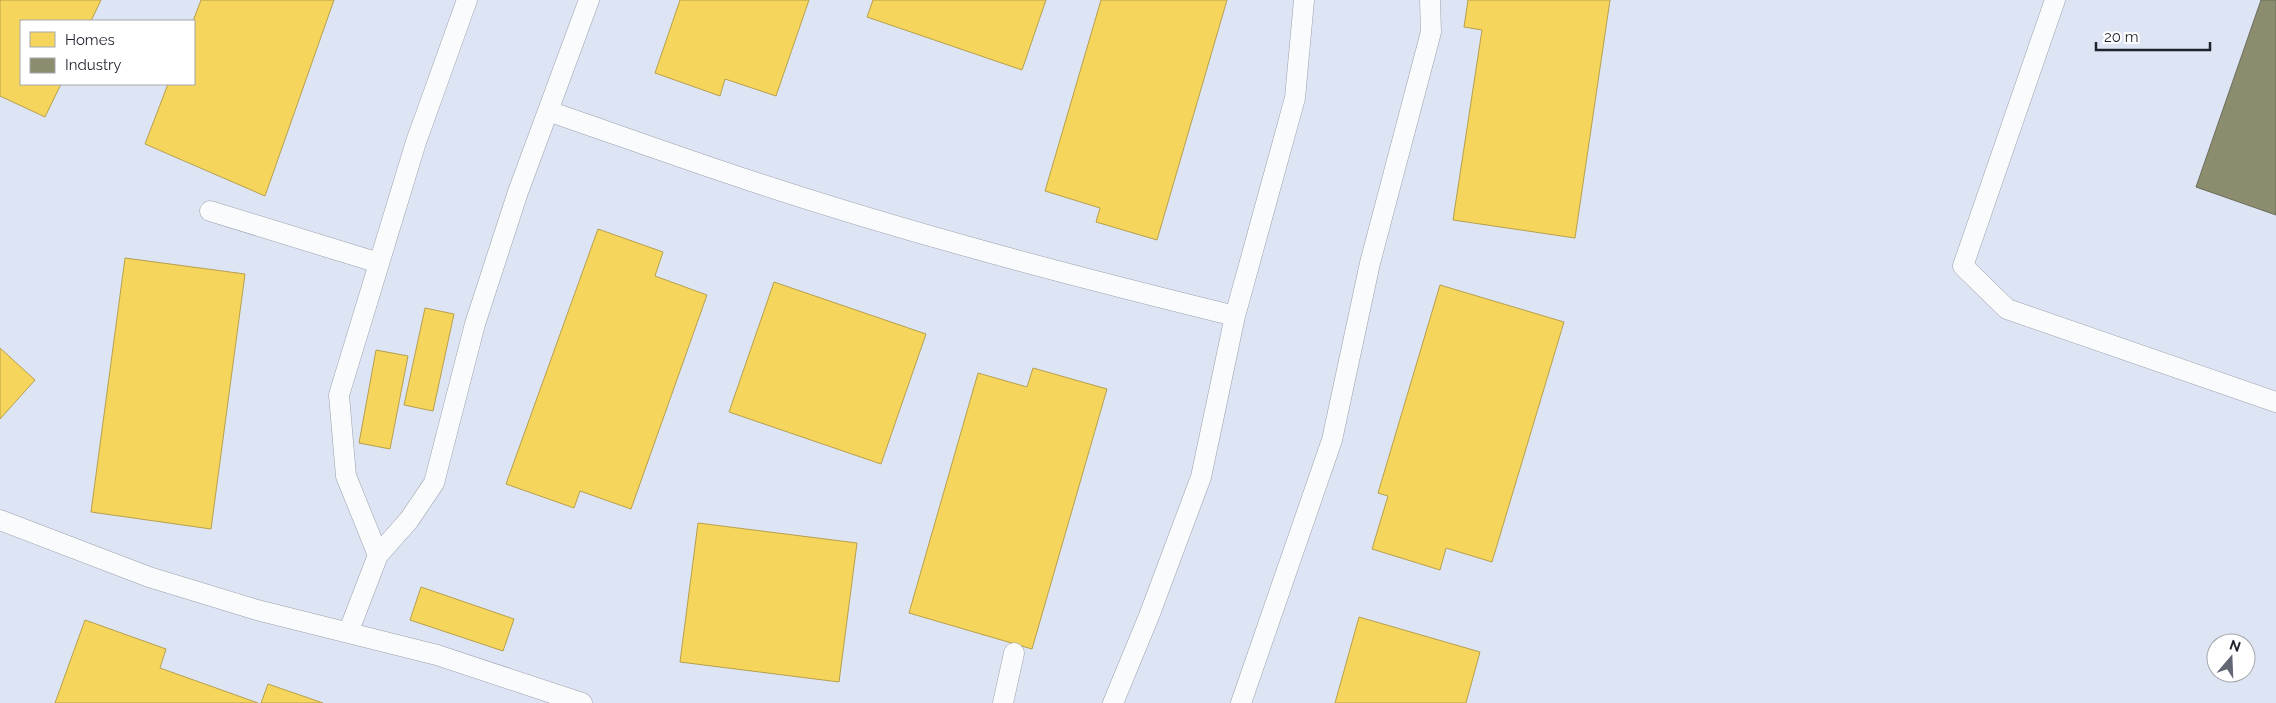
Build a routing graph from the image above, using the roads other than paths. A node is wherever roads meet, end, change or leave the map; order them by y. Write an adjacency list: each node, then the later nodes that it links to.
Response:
1 (467, 0): 8 (lane)
2 (589, 0): 6 (lane)
3 (1304, 0): 9 (lane)
4 (1430, 0): 18 (lane)
5 (2055, 0): 10 (lane)
6 (548, 111): 9 (lane); 12 (lane)
7 (210, 211): 8 (lane)
8 (379, 263): 12 (lane)
9 (1236, 316): 17 (lane)
10 (2276, 402)
11 (0, 520): 13 (lane)
12 (378, 555): 13 (lane)
13 (348, 633): 15 (lane)
14 (1014, 653): 16 (lane)
15 (582, 703)
16 (1003, 703)
17 (1113, 703)
18 (1241, 703)

